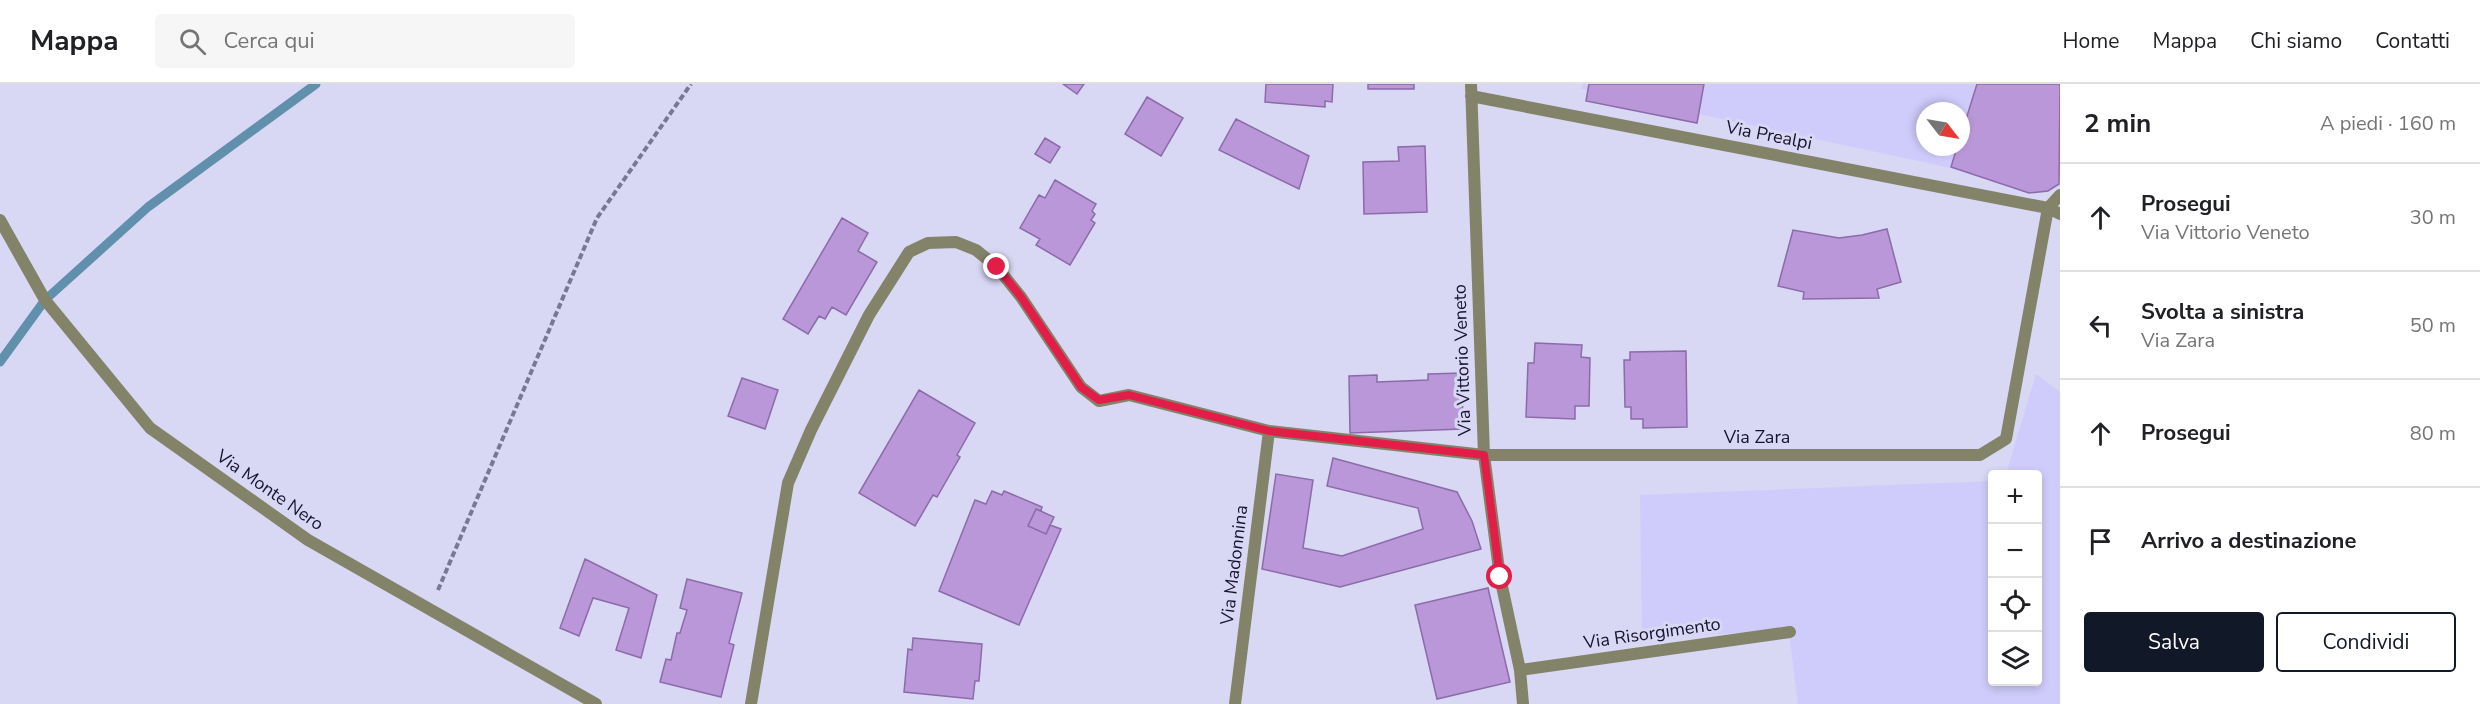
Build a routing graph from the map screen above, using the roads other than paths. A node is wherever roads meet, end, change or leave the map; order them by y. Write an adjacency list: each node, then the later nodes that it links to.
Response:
1 (1471, 90): 3 (street, Via Prealpi); 7 (street, Via Vittorio Veneto)
2 (2060, 195): 3 (street)
3 (2048, 208): 4 (street, Via Prealpi); 7 (street, Via Zara)
4 (2060, 214)
5 (0, 220): 10 (street, Via Monte Nero)
6 (1269, 431): 7 (street, Via Zara); 11 (street, Via Zara); 12 (street, Via Madonnina)
7 (1484, 455): 9 (street, Via Vittorio Veneto)
8 (1790, 632): 9 (street, Via Risorgimento)
9 (1520, 670): 13 (street, Via Vittorio Veneto)
10 (596, 704)
11 (751, 704)
12 (1234, 704)
13 (1523, 704)

